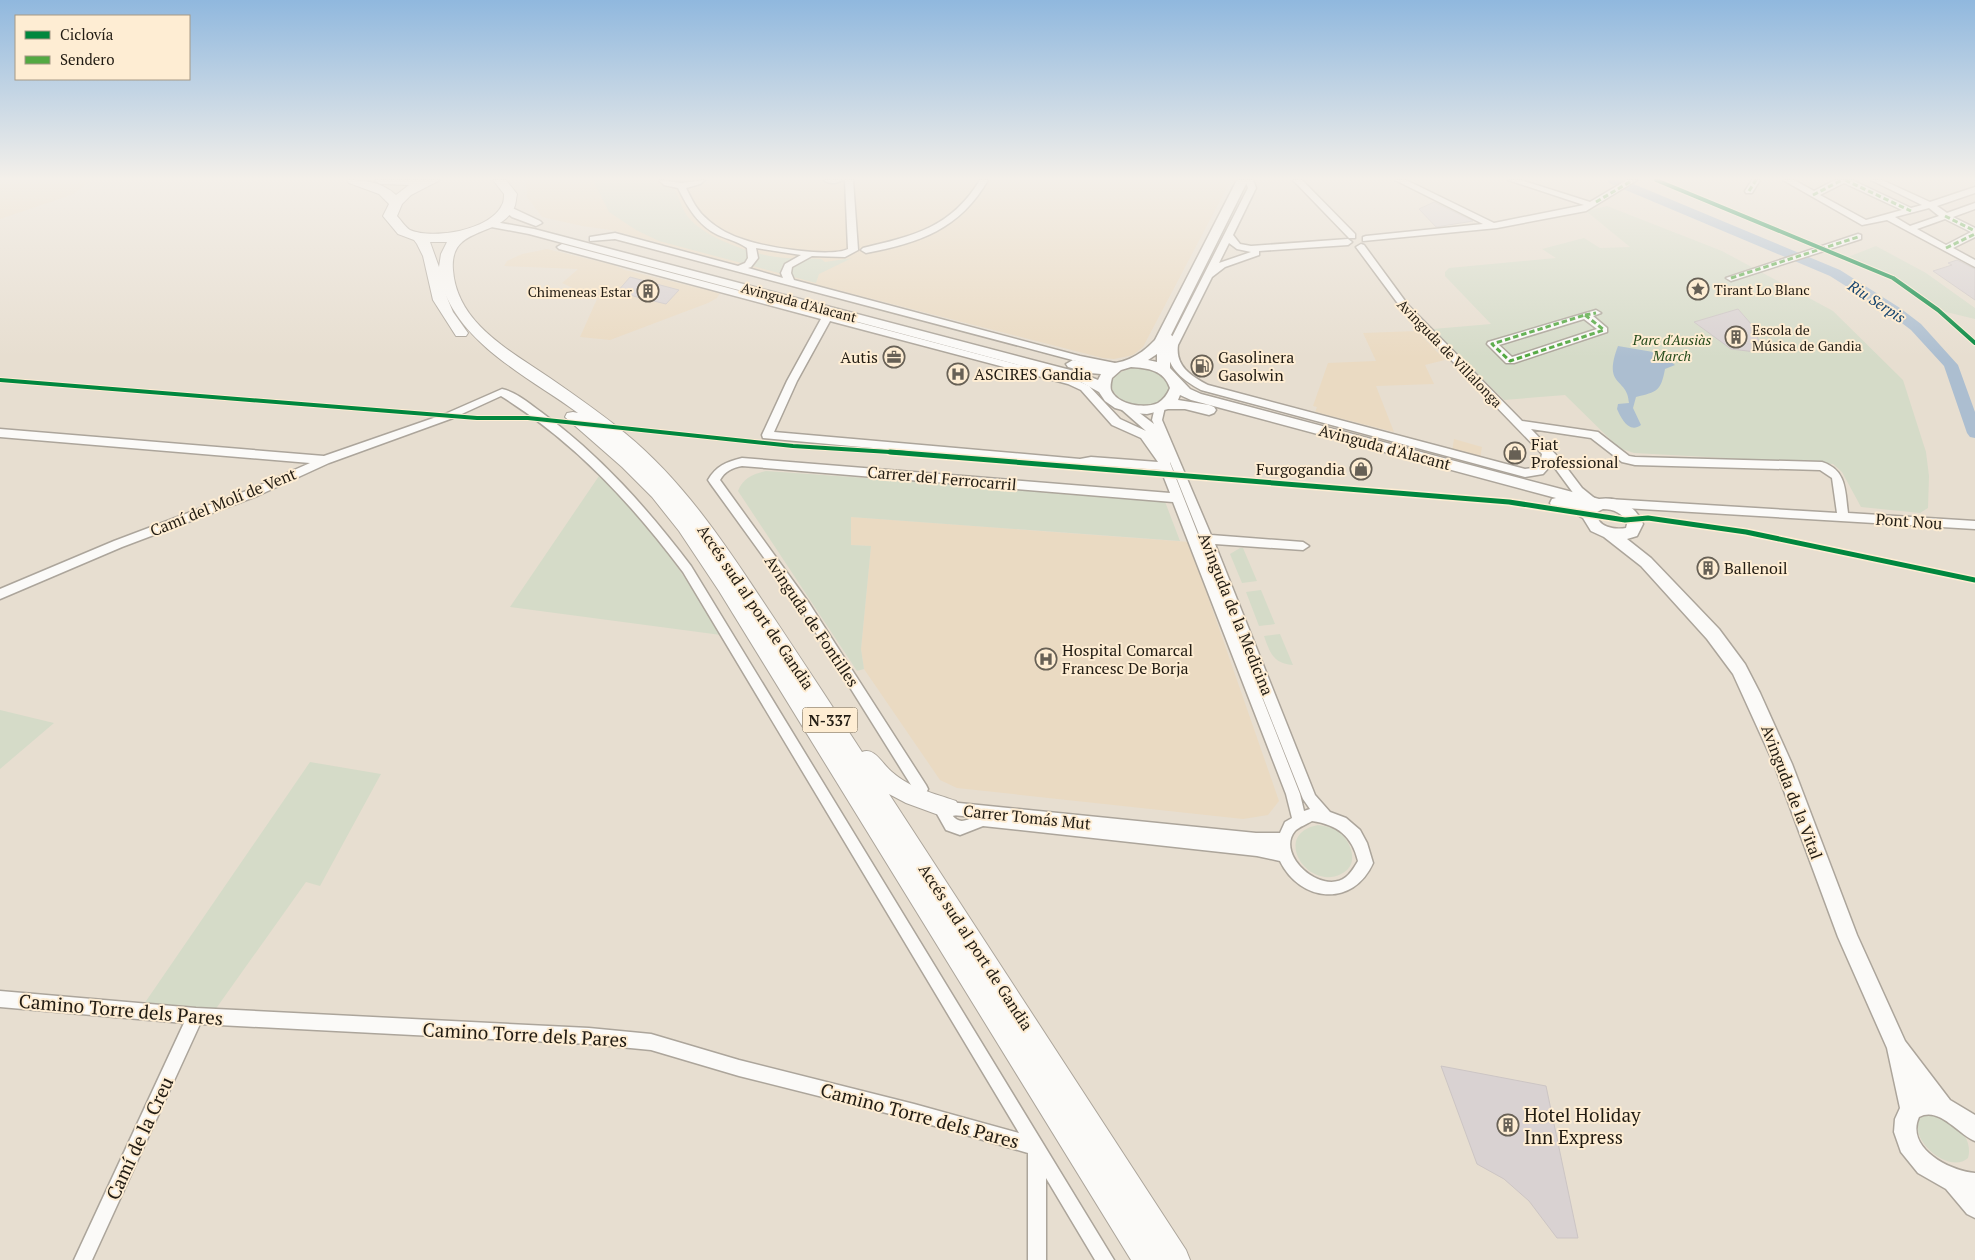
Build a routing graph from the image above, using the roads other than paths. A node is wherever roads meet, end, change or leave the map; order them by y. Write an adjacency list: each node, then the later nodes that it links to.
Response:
1 (419, 238): 82 (highway, Accés sud al port de Gandia / N-337)
2 (458, 239): 62 (highway, Accés sud al port de Gandia / N-337)
3 (563, 239): 38 (main road, Avinguda d'Alacant)
4 (593, 239): 34 (main road, Avinguda d'Alacant)
5 (626, 239): 26 (street, Avinguda d'Alacant)
6 (736, 239): 18 (street)
7 (852, 239): 24 (street)
8 (913, 239): 23 (street)
9 (1213, 239): 33 (main road)
10 (1219, 239): 35 (main road)
11 (1226, 239): 29 (street)
12 (1230, 239): 22 (street)
13 (1350, 239): 19 (street); 22 (street)
14 (1394, 239): 19 (street)
15 (1852, 239): 27 (street)
16 (1928, 239): 21 (street)
17 (1963, 239): 21 (street)
18 (746, 243): 24 (street); 26 (street, Avinguda d'Alacant)
19 (1364, 243): 43 (street, Avinguda de Villalonga)
20 (562, 246): 32 (street, Avinguda d'Alacant)
21 (1946, 248): 25 (street)
22 (1271, 249): 29 (street)
23 (866, 250)
24 (812, 254): 28 (street, Avinguda d'Alacant)
25 (1975, 264)
26 (740, 268): 28 (street, Avinguda d'Alacant)
27 (1731, 278)
28 (790, 282): 34 (street, Avinguda d'Alacant)
29 (1204, 282): 39 (street)
30 (1596, 313): 31 (street)
31 (1585, 315): 31 (street)
32 (827, 317): 37 (street, Avinguda d'Alacant); 47 (street, Carrer del Ferrocarril)
33 (1131, 363): 34 (main road); 35 (main road)
34 (1115, 368): 38 (main road)
35 (1163, 369): 36 (main road)
36 (1176, 382): 40 (main road, Avinguda d'Alacant); 41 (main road)
37 (1084, 388): 47 (street, Avinguda de la Medicina)
38 (1104, 389): 42 (main road)
39 (1247, 399): 40 (street); 48 (street)
40 (1224, 404): 50 (main road, Avinguda d'Alacant)
41 (1164, 406): 42 (main road); 52 (main road, Avinguda d'Alacant); 58 (street, Avinguda de la Medicina)
42 (1125, 407): 47 (street, Avinguda de la Medicina)
43 (1518, 424): 45 (street, Avinguda de Villalonga); 54 (street)
44 (0, 433): 46 (street)
45 (1547, 452): 48 (street); 52 (street, Avinguda de Villalonga)
46 (325, 460): 61 (street, Camí del Molí de Vent); 76 (street, Camí del Molí de Vent)
47 (1166, 464): 51 (street, Avinguda de la Medicina)
48 (1496, 465): 50 (street)
49 (714, 480): 51 (street, Carrer del Ferrocarril); 63 (street, Avinguda de Fontilles)
50 (1535, 486): 52 (main road, Avinguda d'Alacant)
51 (1178, 498): 66 (street, Avinguda de la Medicina)
52 (1596, 506): 53 (street, Avinguda d'Alacant); 55 (main road); 57 (main road, Avinguda de la Vital)
53 (1662, 506): 54 (street, Avinguda d'Alacant); 55 (street, Avinguda d'Alacant)
54 (1846, 517): 56 (street, Pont Nou)
55 (1634, 523): 57 (main road); 60 (main road, Avinguda de la Vital)
56 (1975, 525)
57 (1610, 534): 60 (main road, Avinguda de la Vital)
58 (1206, 540): 59 (street); 65 (street, Avinguda de la Medicina)
59 (1303, 546)
60 (1646, 562): 71 (main road, Avinguda de la Vital)
61 (0, 594)
62 (774, 634): 64 (highway); 83 (highway, Accés sud al port de Gandia / N-337)
63 (921, 790)
64 (949, 808): 67 (street, Carrer Tomás Mut); 68 (street, Carrer Tomás Mut)
65 (1325, 816): 66 (street); 68 (street)
66 (1299, 819): 67 (street)
67 (1283, 840): 68 (street)
68 (1284, 855)
69 (0, 999): 70 (street, Camino Torre dels Pares)
70 (196, 1016): 76 (street, Camino Torre dels Pares); 79 (street, Camí de la Creu)
71 (1897, 1047): 72 (main road, Avinguda de la Vital); 73 (main road, Avinguda de la Vital)
72 (1911, 1109): 73 (main road); 77 (main road)
73 (1947, 1109): 74 (street); 75 (main road)
74 (1975, 1113)
75 (1975, 1130)
76 (1037, 1147): 80 (street); 81 (street)
77 (1964, 1183): 78 (main road)
78 (1975, 1206)
79 (83, 1260)
80 (1037, 1260)
81 (1106, 1260)
82 (1147, 1260)
83 (1176, 1260)

